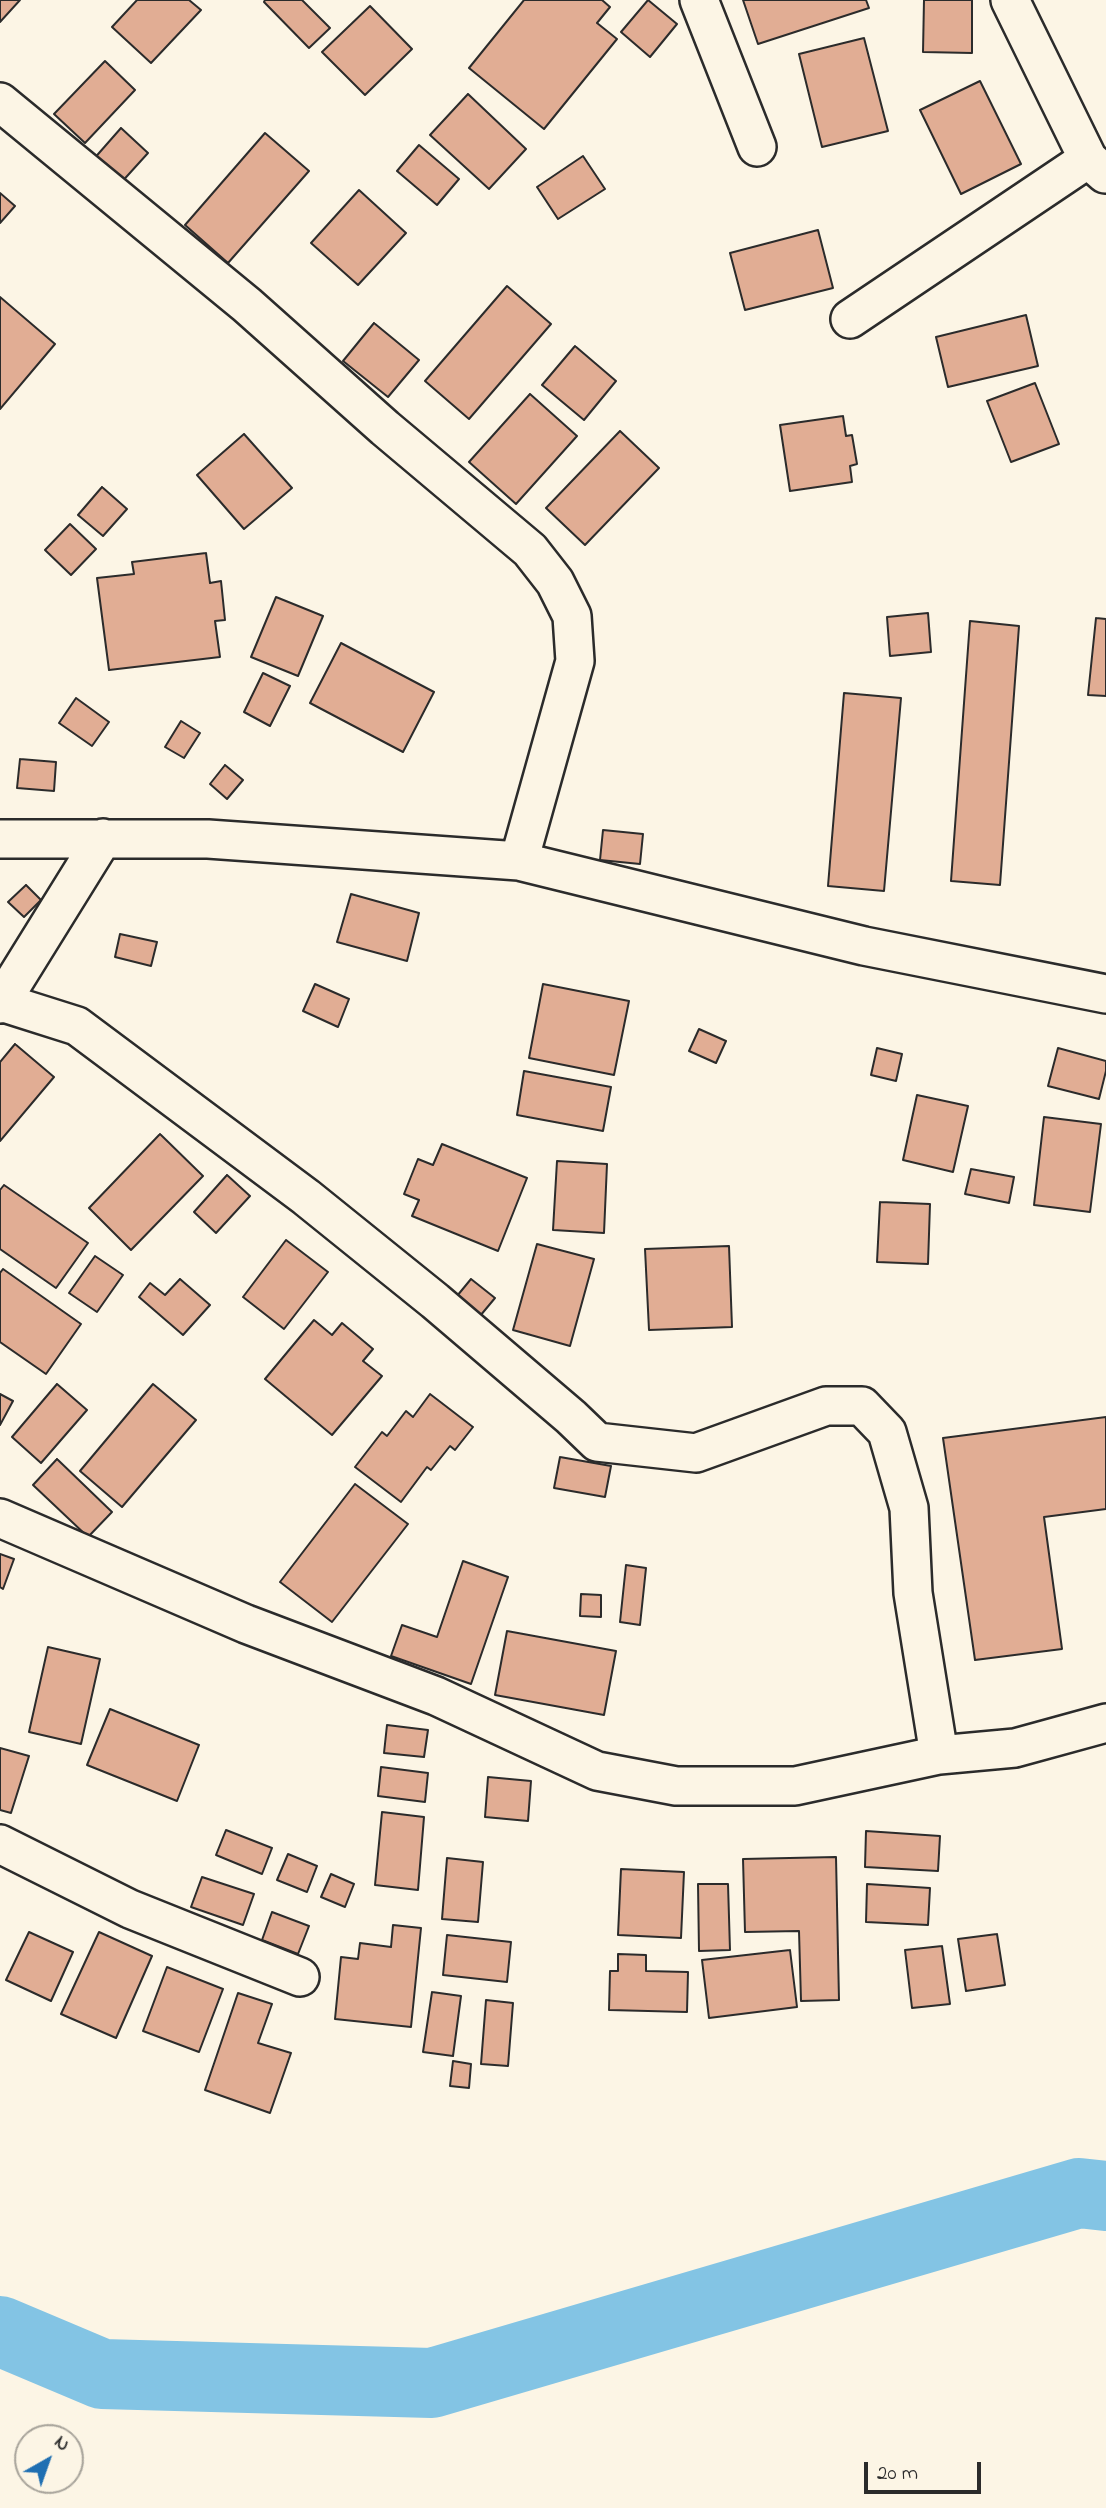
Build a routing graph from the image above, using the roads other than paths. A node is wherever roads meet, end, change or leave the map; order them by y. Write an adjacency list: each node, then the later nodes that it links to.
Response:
1 (699, 0): 4 (street)
2 (1010, 0): 5 (street)
3 (0, 102): 9 (street)
4 (757, 147)
5 (1097, 167): 6 (street)
6 (850, 319)
7 (103, 838): 8 (street); 9 (street); 11 (street)
8 (0, 839)
9 (519, 861): 10 (street)
10 (1106, 994)
11 (1, 1003): 14 (street)
12 (0, 1518): 14 (street)
13 (1106, 1723): 14 (street)
14 (939, 1755)
15 (0, 1844): 16 (street)
16 (300, 1978)

